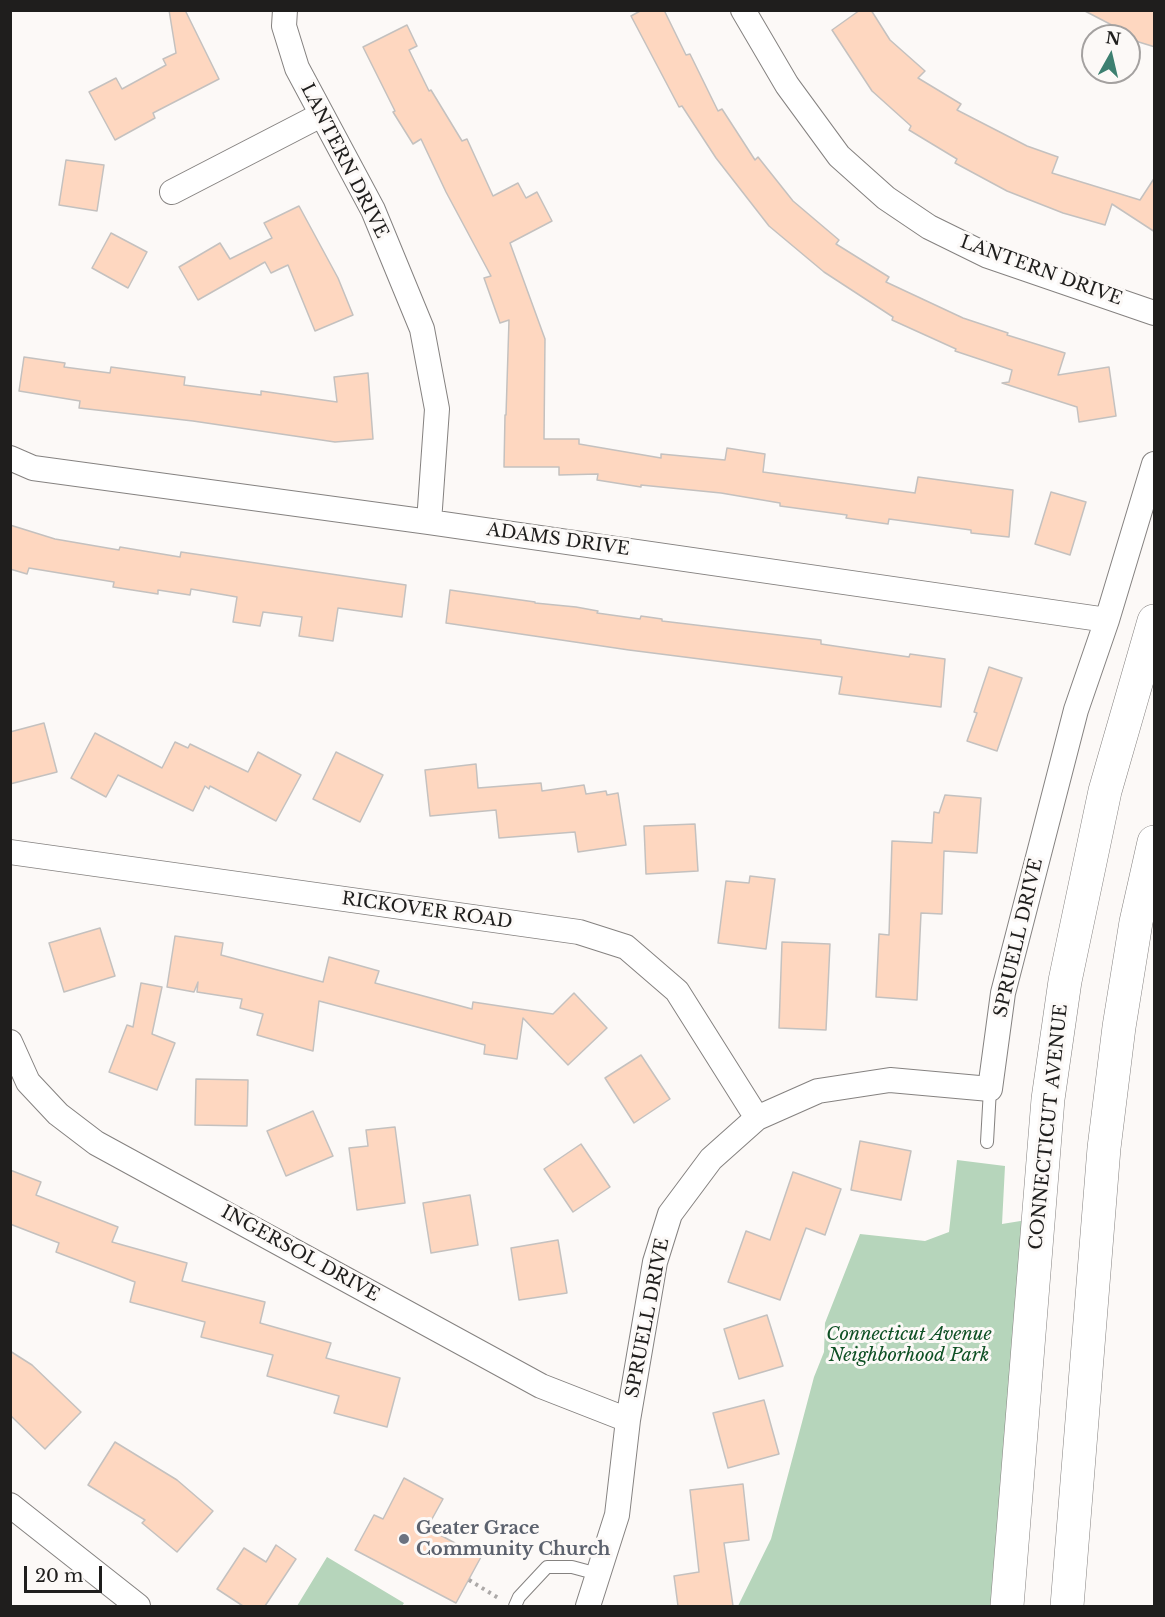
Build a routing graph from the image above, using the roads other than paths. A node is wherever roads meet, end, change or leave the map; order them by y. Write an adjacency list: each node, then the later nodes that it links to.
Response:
1 (285, 10): 3 (street, LANTERN DRIVE)
2 (743, 10): 5 (street, LANTERN DRIVE)
3 (321, 115): 4 (street); 8 (street, LANTERN DRIVE)
4 (172, 192)
5 (1155, 313)
6 (10, 458): 8 (street, ADAMS DRIVE)
7 (1155, 464): 9 (street, SPRUELL DRIVE)
8 (429, 522): 9 (street, ADAMS DRIVE)
9 (1107, 620): 14 (street, SPRUELL DRIVE)
10 (1155, 621): 23 (main road, CONNECTICUT AVENUE)
11 (1155, 842): 24 (main road)
12 (10, 852): 15 (street, RICKOVER ROAD)
13 (10, 1042): 17 (street, INGERSOL DRIVE)
14 (990, 1089): 15 (street, SPRUELL DRIVE); 16 (lane)
15 (757, 1118): 17 (street, SPRUELL DRIVE)
16 (987, 1142)
17 (628, 1420): 19 (street, SPRUELL DRIVE)
18 (10, 1505): 21 (street)
19 (598, 1574): 20 (lane); 22 (street, SPRUELL DRIVE)
20 (509, 1604)
21 (138, 1606)
22 (588, 1606)
23 (1007, 1606)
24 (1067, 1606)

